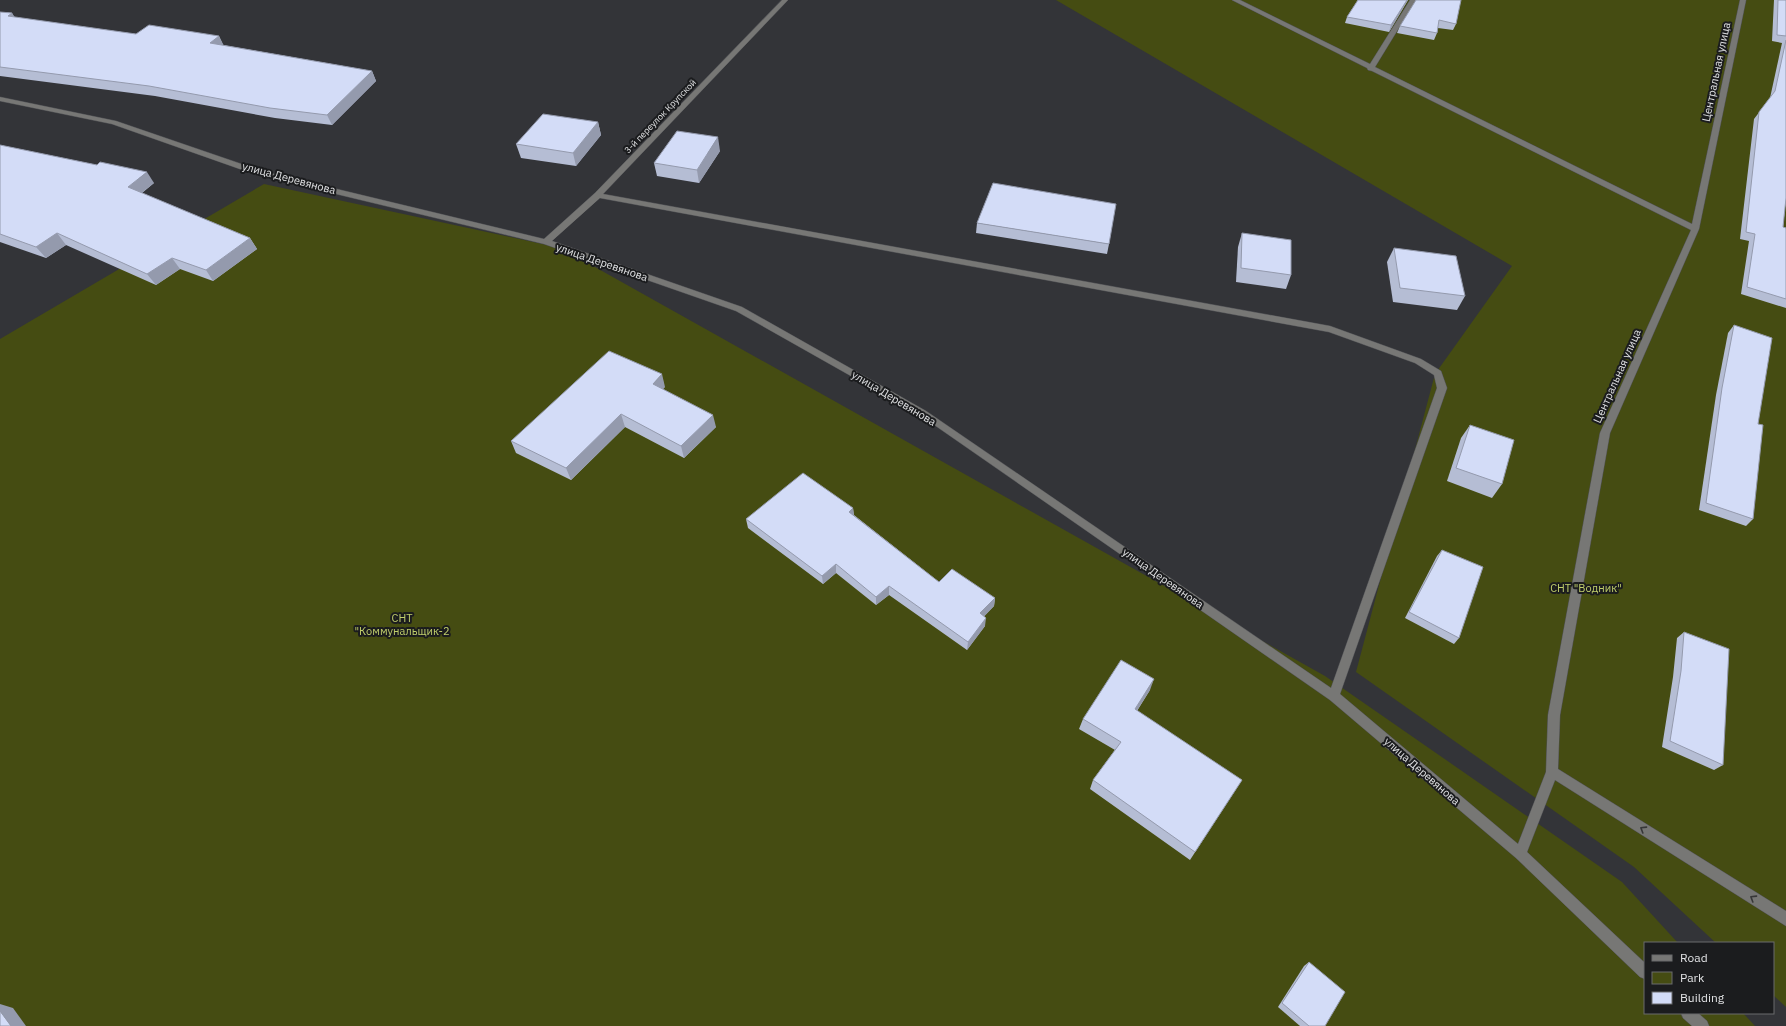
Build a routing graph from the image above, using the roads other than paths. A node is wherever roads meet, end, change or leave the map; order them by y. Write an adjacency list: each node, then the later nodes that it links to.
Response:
1 (785, 0): 7 (street, 3-й переулок Крупской)
2 (1235, 0): 5 (street)
3 (1414, 0): 5 (street)
4 (1743, 0): 8 (street, Центральная улица)
5 (1370, 69): 8 (street)
6 (0, 99): 9 (street, улица Деревянова)
7 (598, 195): 9 (street, 3-й переулок Крупской); 10 (street)
8 (1695, 229): 11 (street, Центральная улица)
9 (546, 242): 10 (street, улица Деревянова)
10 (1334, 696): 12 (street, улица Деревянова)
11 (1552, 772): 12 (street, Центральная улица); 13 (street, one-way to 11)
12 (1520, 854): 14 (street, улица Деревянова)
13 (1786, 919)
14 (1644, 971)
15 (1689, 1014): 16 (street)
16 (1702, 1026)

